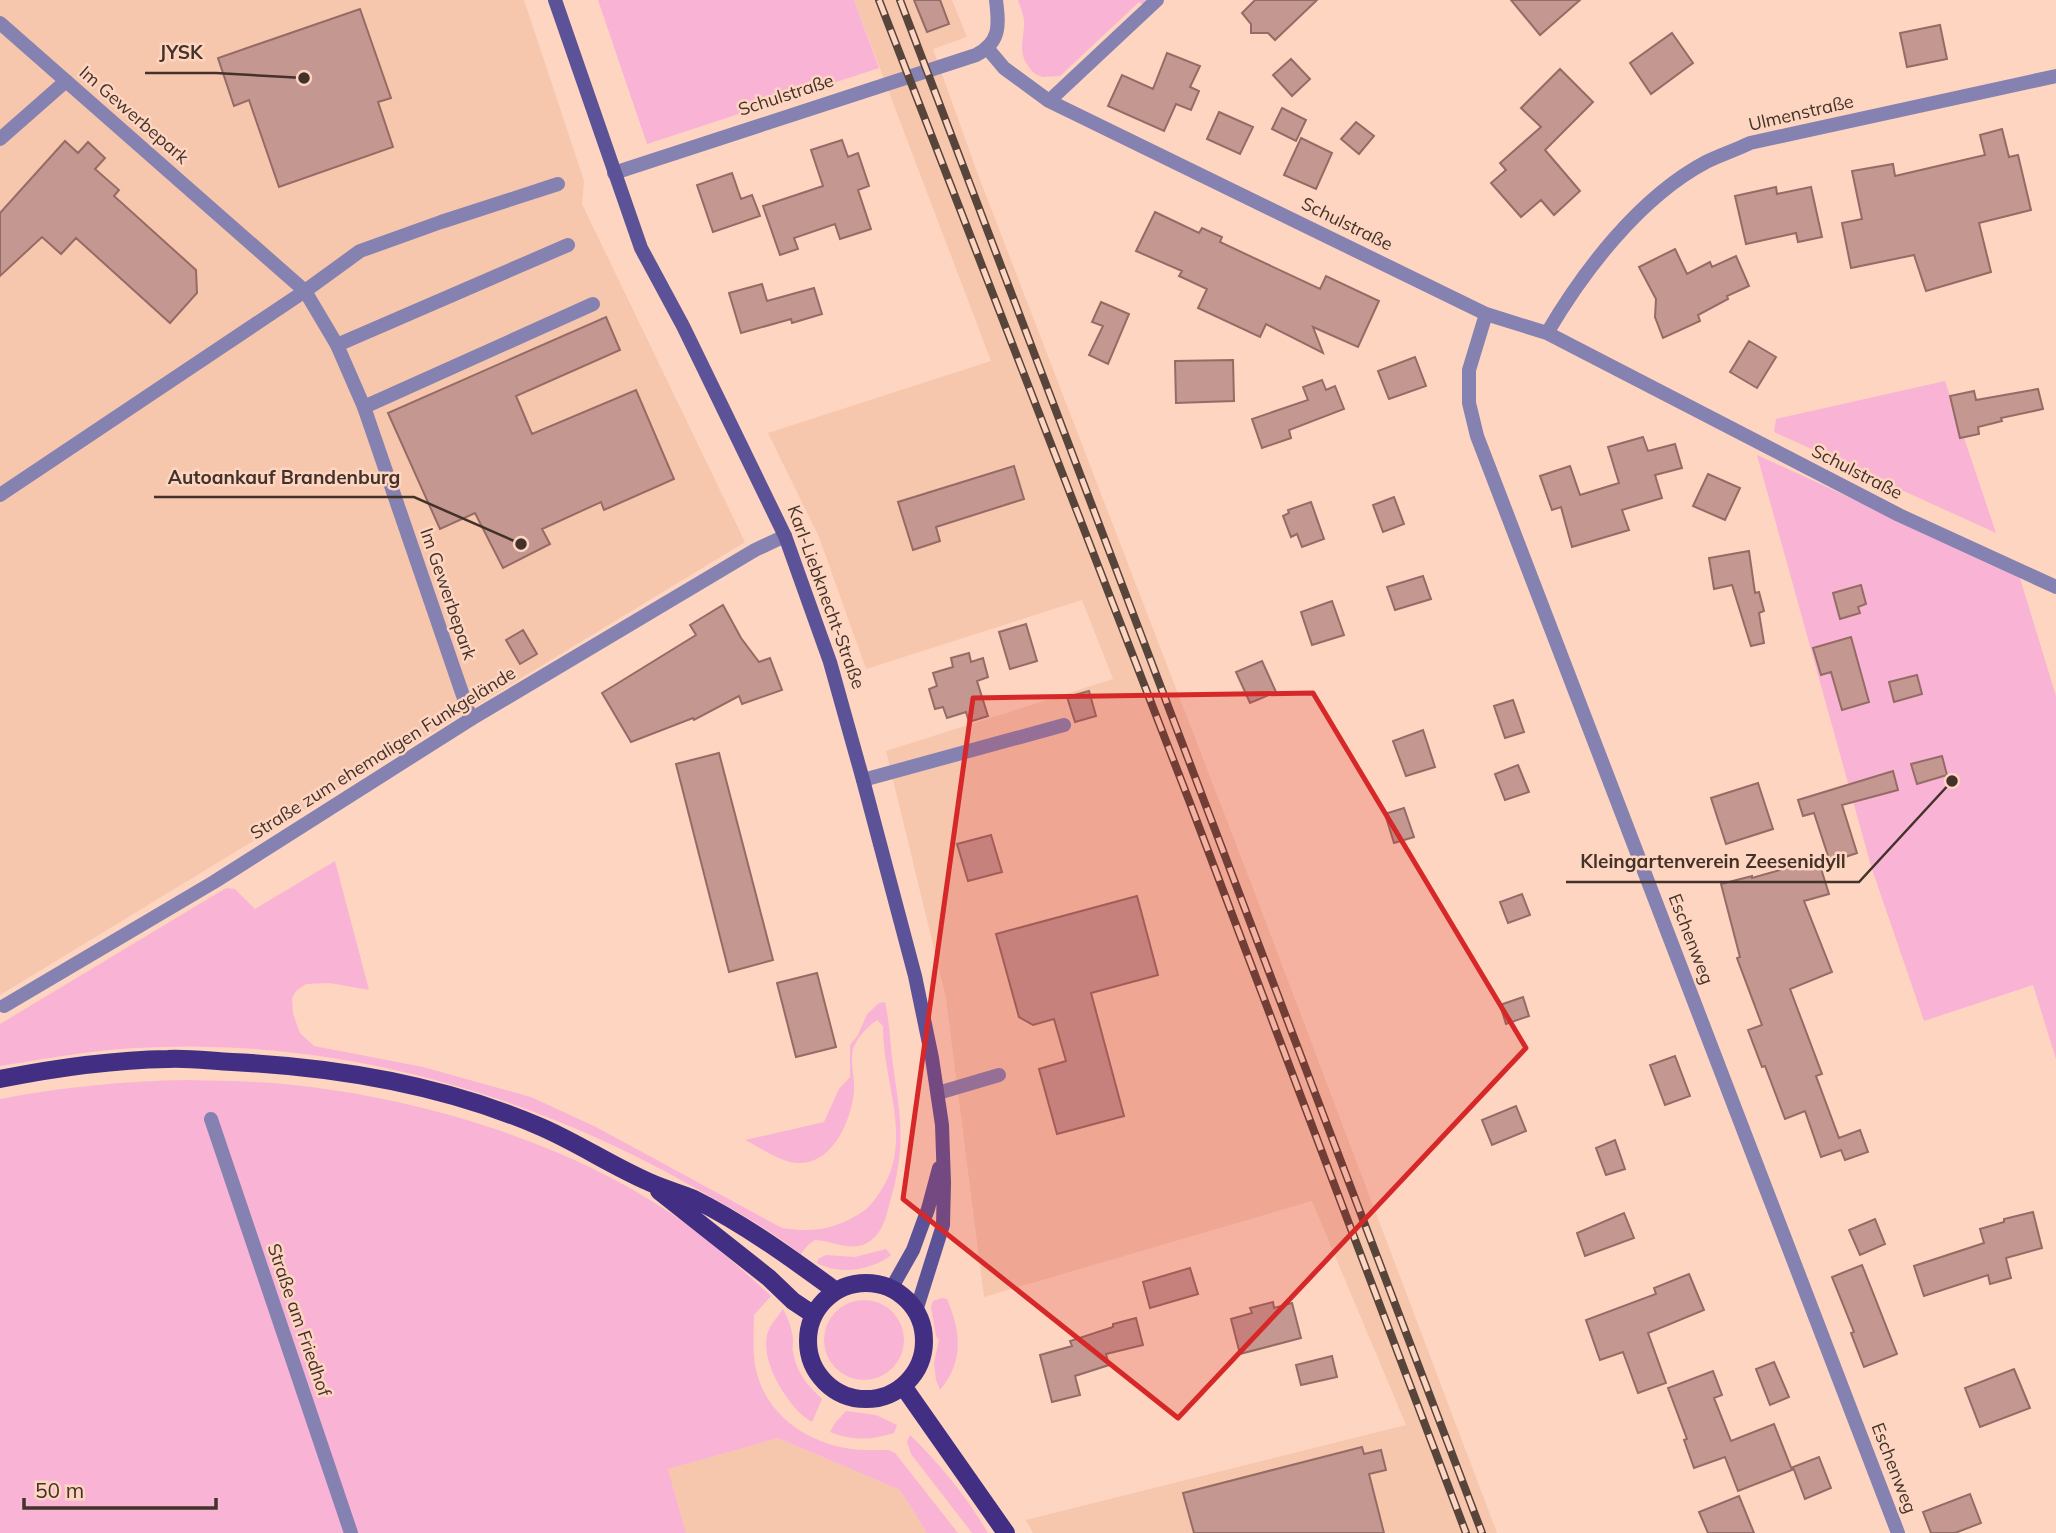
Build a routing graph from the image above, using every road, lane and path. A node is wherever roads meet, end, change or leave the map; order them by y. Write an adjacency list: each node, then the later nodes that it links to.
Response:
1 (555, 0): 10 (street, Karl-Liebknecht-Straße)
2 (996, 0): 5 (street)
3 (1157, 0): 8 (street)
4 (0, 23): 7 (street, Im Gewerbepark)
5 (988, 49): 8 (street, Schulstraße); 10 (street, Schulstraße)
6 (2056, 76): 16 (street, Ulmenstraße)
7 (66, 81): 9 (street); 13 (street, Im Gewerbepark)
8 (1049, 101): 15 (street, Schulstraße)
9 (0, 139)
10 (614, 173): 20 (street, Karl-Liebknecht-Straße)
11 (558, 184): 13 (street)
12 (568, 244): 17 (street)
13 (305, 291): 17 (street, Im Gewerbepark); 19 (street)
14 (593, 304): 18 (street)
15 (1486, 314): 16 (street, Schulstraße); 39 (street, Eschenweg)
16 (1547, 333): 21 (street, Schulstraße)
17 (337, 345): 18 (street, Im Gewerbepark)
18 (364, 407): 22 (street, Im Gewerbepark)
19 (0, 495)
20 (785, 536): 22 (street, Straße zum ehemaligen Funkgelände); 24 (street, Karl-Liebknecht-Straße)
21 (2056, 587)
22 (471, 719): 25 (street, Straße zum ehemaligen Funkgelände)
23 (1064, 725): 24 (street)
24 (863, 780): 28 (street, Karl-Liebknecht-Straße)
25 (4, 1006)
26 (999, 1075): 28 (street)
27 (0, 1079): 31 (main road)
28 (938, 1093): 30 (street, Karl-Liebknecht-Straße)
29 (211, 1119): 37 (street, Straße am Friedhof)
30 (942, 1157): 32 (street, Karl-Liebknecht-Straße); 34 (street, Karl-Liebknecht-Straße)
31 (649, 1182): 33 (main road); 35 (main road)
32 (891, 1289): 33 (main road); 34 (main road)
33 (836, 1291): 35 (main road)
34 (916, 1311): 36 (main road)
35 (814, 1315): 36 (main road)
36 (904, 1386): 38 (main road)
37 (351, 1533)
38 (1006, 1533)
39 (1898, 1533)

